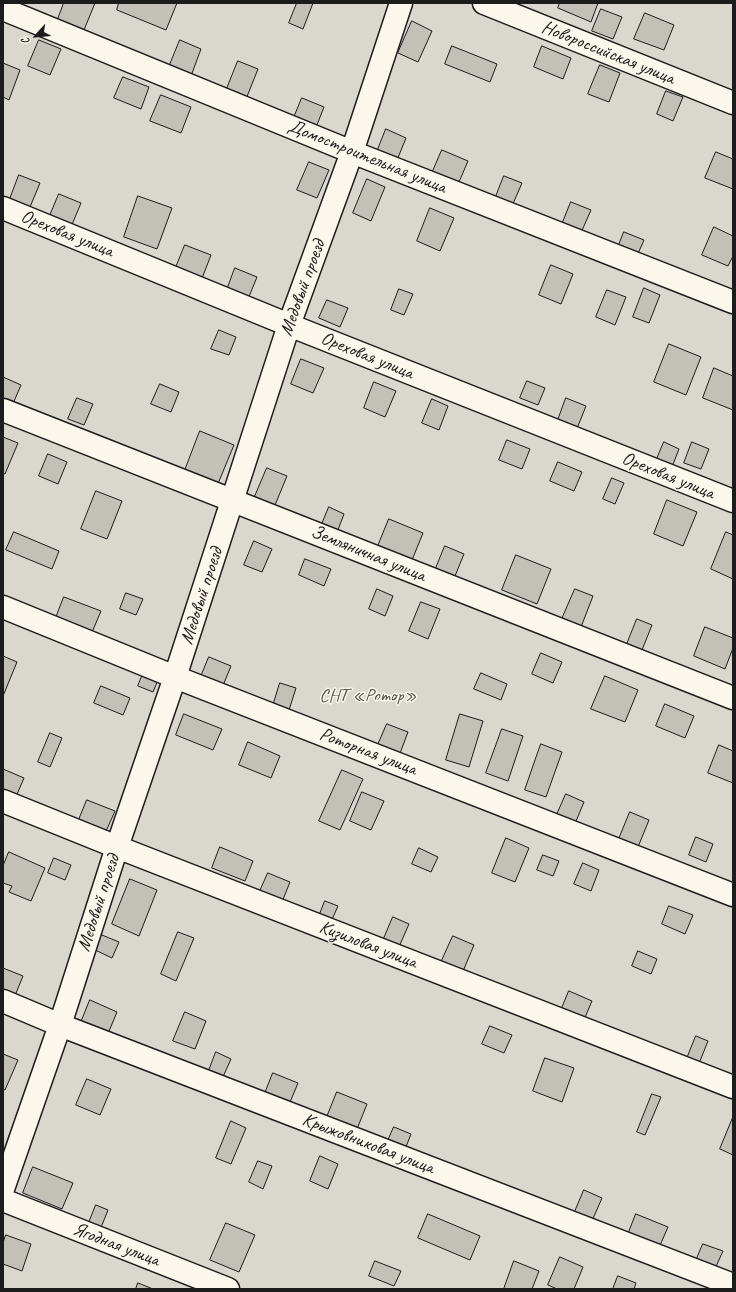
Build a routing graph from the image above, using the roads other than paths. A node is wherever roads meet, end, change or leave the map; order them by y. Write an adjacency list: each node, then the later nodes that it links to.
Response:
1 (401, 3): 5 (street, Медовый проезд)
2 (484, 3): 4 (street, Новороссийская улица)
3 (3, 9): 5 (street, Домостроительная улица)
4 (733, 103)
5 (352, 152): 7 (street, Домостроительная улица); 8 (street, Медовый проезд)
6 (3, 208): 8 (street, Ореховая улица)
7 (733, 302)
8 (289, 325): 10 (street, Медовый проезд); 11 (street, Ореховая улица)
9 (3, 410): 10 (street, Земляничная улица)
10 (233, 500): 13 (street, Медовый проезд); 14 (street, Земляничная улица)
11 (733, 501)
12 (3, 607): 13 (street, Роторная улица)
13 (175, 677): 16 (street, Медовый проезд); 17 (street, Роторная улица)
14 (733, 698)
15 (3, 801): 16 (street, Кизиловая улица)
16 (117, 847): 19 (street, Медовый проезд); 20 (street, Кизиловая улица)
17 (733, 895)
18 (3, 1001): 19 (street, Крыжовниковая улица)
19 (60, 1025): 21 (street, Медовый проезд); 23 (street, Крыжовниковая улица)
20 (733, 1087)
21 (3, 1189)
22 (3, 1200): 24 (street, Ягодная улица)
23 (733, 1285)
24 (228, 1289)

